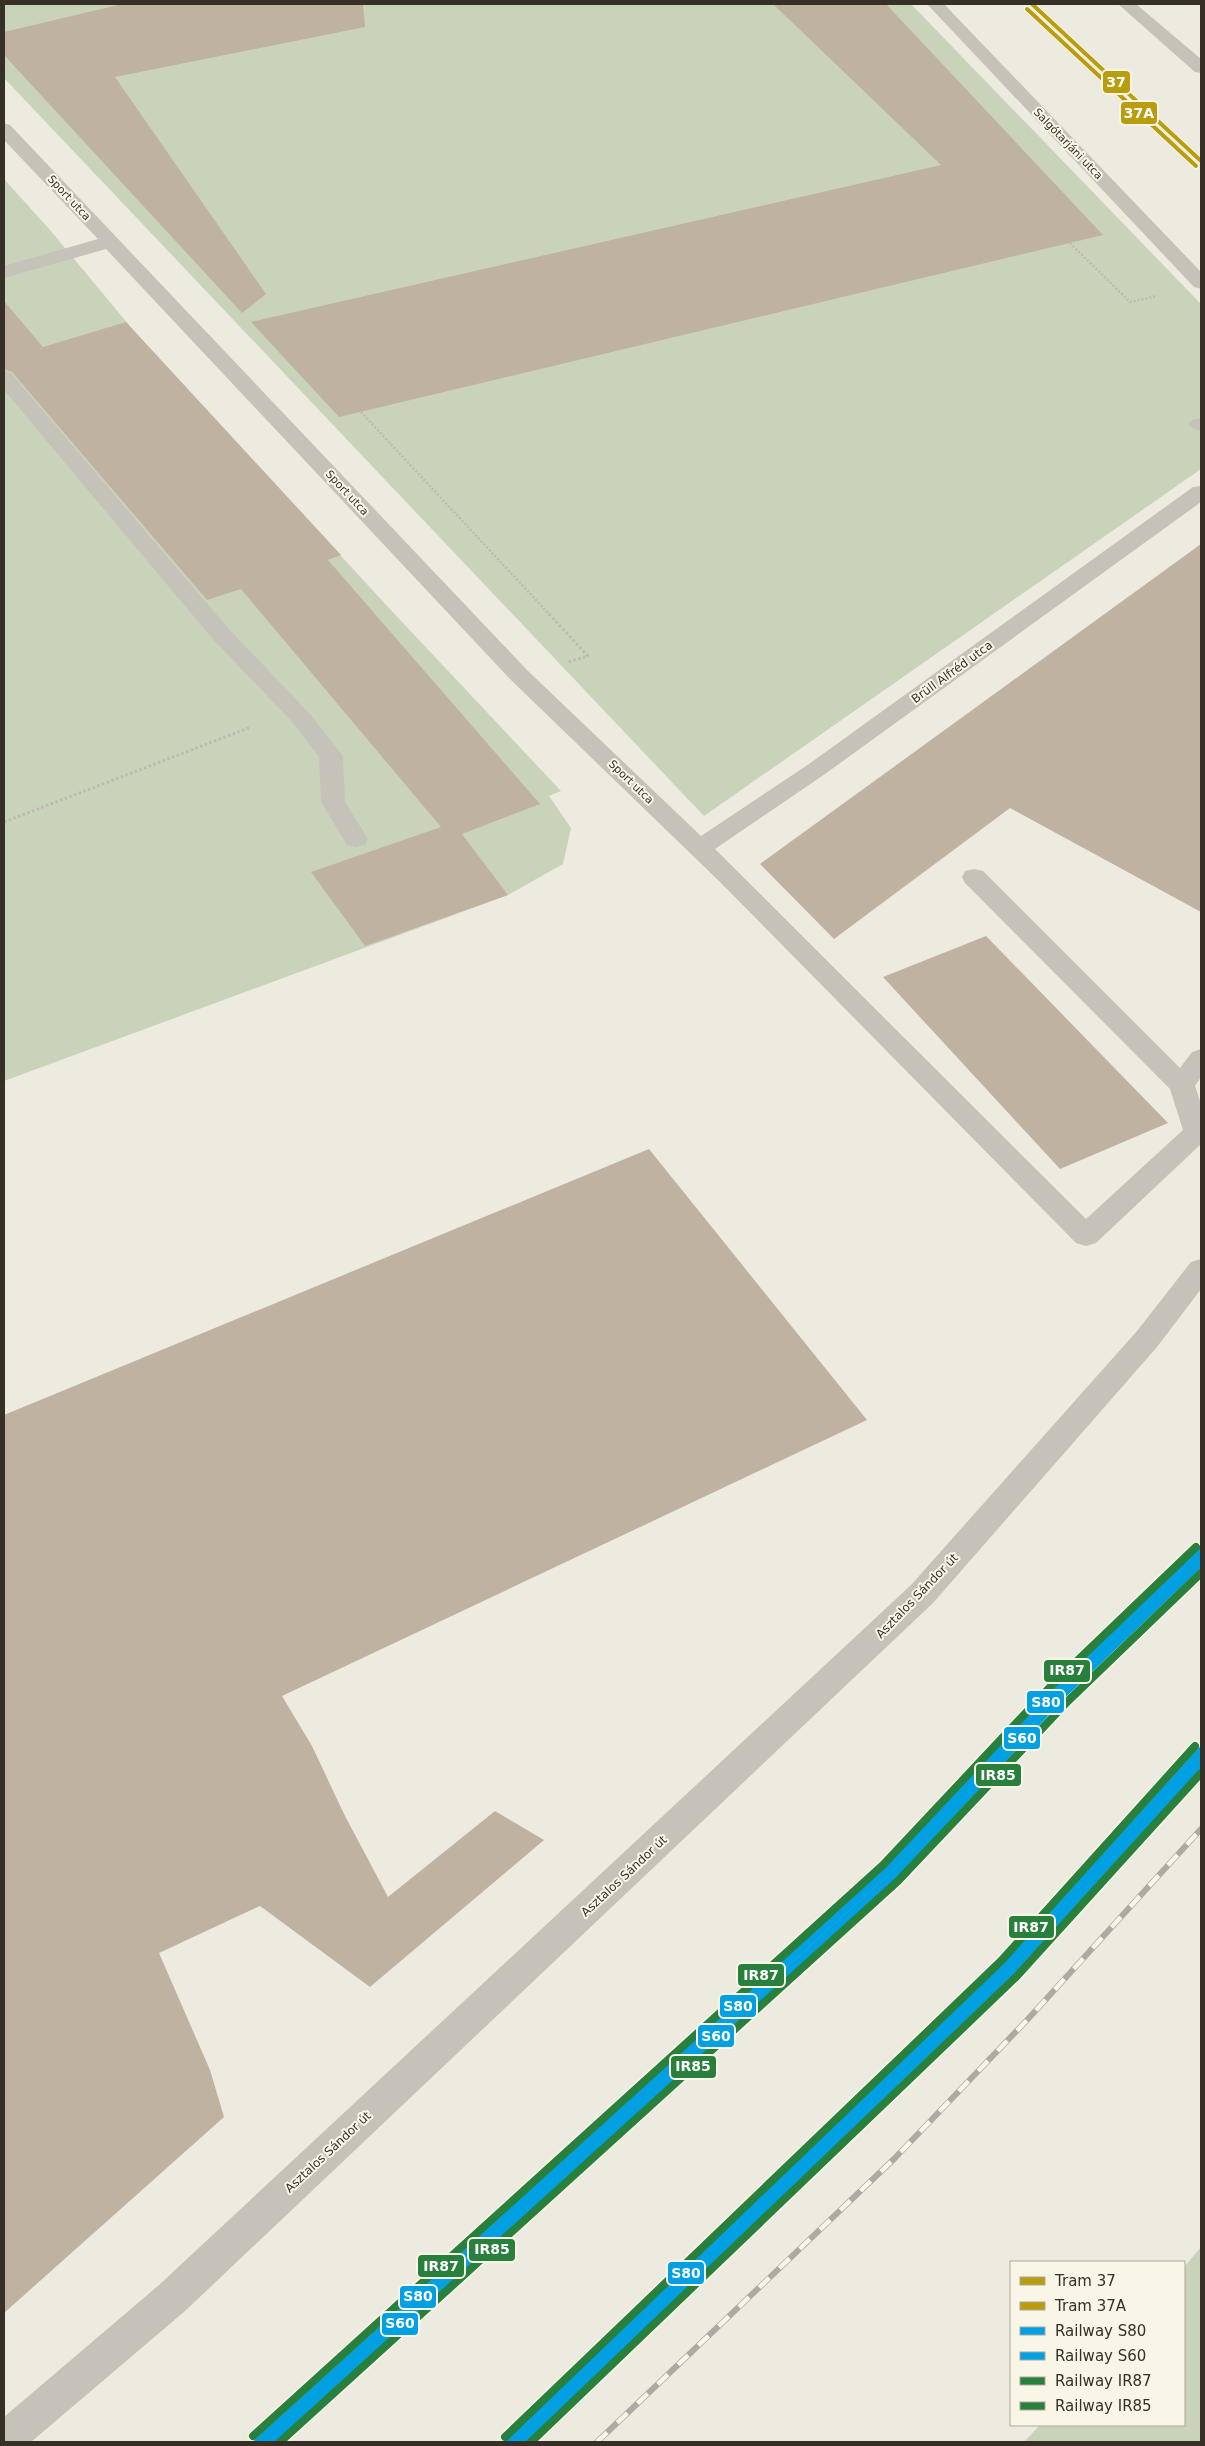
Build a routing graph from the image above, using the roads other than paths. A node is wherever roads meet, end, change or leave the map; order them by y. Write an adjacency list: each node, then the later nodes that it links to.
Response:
1 (935, 4): 7 (street, Salgótarjáni utca)
2 (1126, 4): 3 (street)
3 (1201, 68)
4 (4, 129): 5 (street, Sport utca)
5 (110, 242): 6 (street); 11 (street, Sport utca)
6 (4, 272)
7 (1201, 284)
8 (4, 377): 10 (street)
9 (1201, 492): 11 (street, Brüll Alfréd utca)
10 (356, 839)
11 (700, 848): 14 (street, Sport utca)
12 (974, 877): 14 (street)
13 (1201, 1058): 14 (street)
14 (1182, 1084)
15 (1201, 1269): 16 (street, Asztalos Sándor út)
16 (4, 2441)

